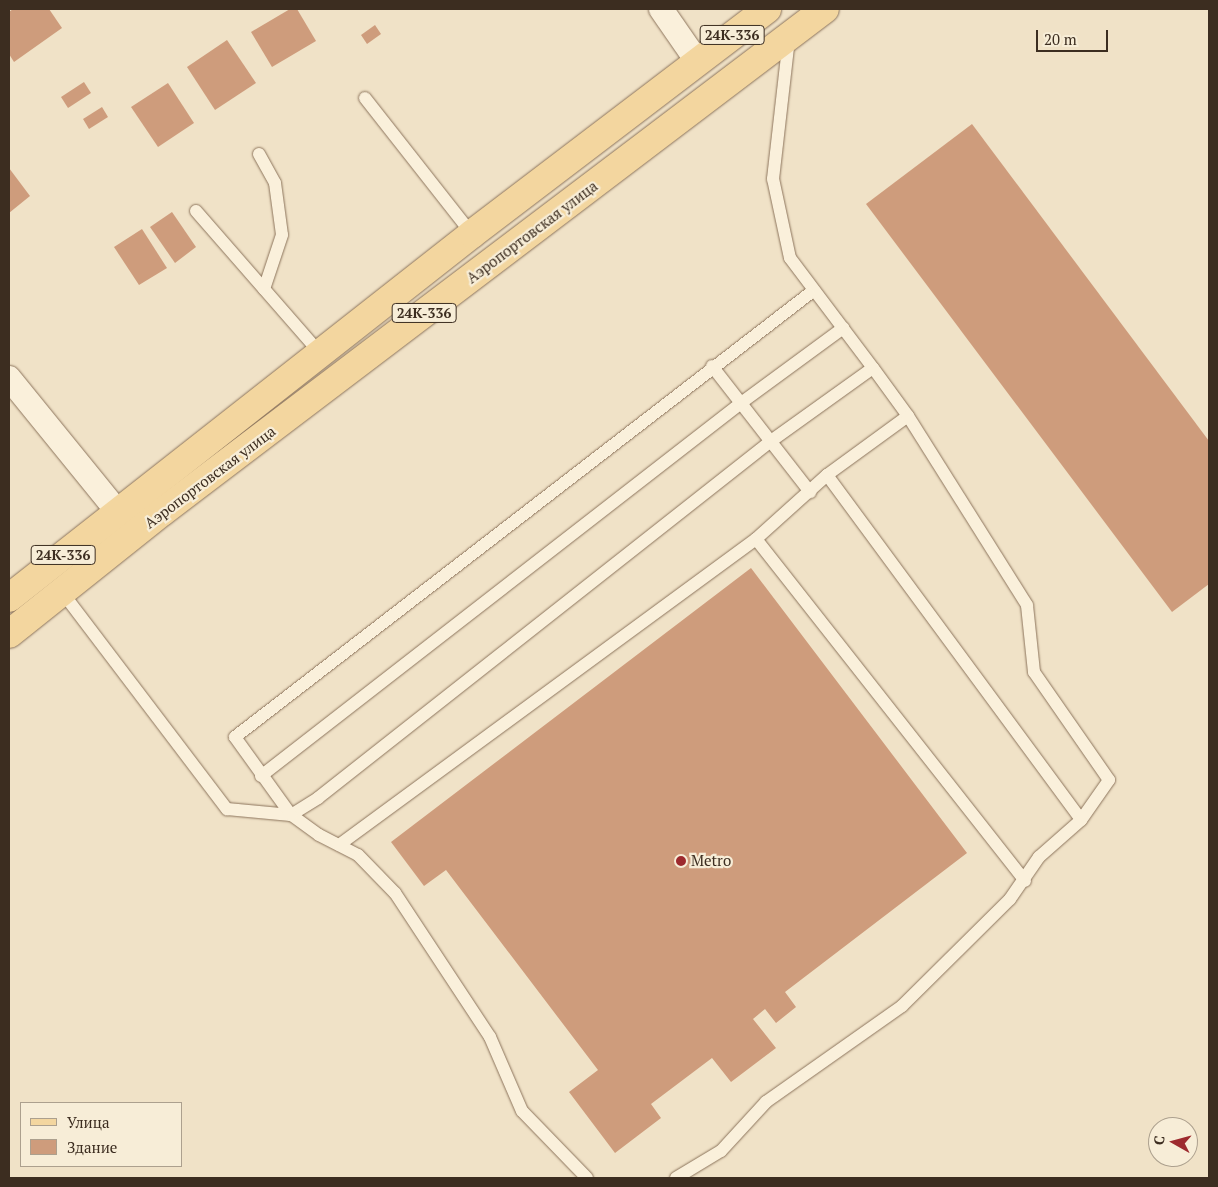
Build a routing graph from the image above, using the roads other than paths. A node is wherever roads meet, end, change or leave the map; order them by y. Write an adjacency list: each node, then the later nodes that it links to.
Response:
1 (661, 9): 5 (street)
2 (767, 9): 5 (main road, 24К-336)
3 (825, 9): 4 (main road, 24К-336)
4 (789, 37): 12 (lane); 24 (main road, Аэропортовская улица / 24К-336)
5 (697, 61): 9 (main road, Аэропортовская улица / 24К-336)
6 (365, 98): 9 (lane)
7 (259, 154): 10 (lane)
8 (196, 211): 10 (lane)
9 (472, 234): 13 (main road, Аэропортовская улица / 24К-336)
10 (264, 289): 13 (lane)
11 (809, 294): 14 (lane)
12 (843, 328): 15 (lane); 17 (lane)
13 (320, 353): 22 (main road, Аэропортовская улица / 24К-336)
14 (712, 366): 17 (lane); 27 (lane)
15 (873, 368): 18 (lane); 19 (lane)
16 (9, 378): 22 (street)
17 (741, 403): 19 (lane); 27 (lane)
18 (908, 416): 20 (lane); 29 (lane)
19 (771, 441): 21 (lane); 28 (lane)
20 (827, 476): 21 (lane); 29 (lane)
21 (810, 492): 23 (lane)
22 (117, 511): 25 (main road, 24К-336)
23 (756, 539): 30 (lane); 31 (lane)
24 (62, 592): 26 (main road, 24К-336); 28 (lane)
25 (9, 598)
26 (9, 634)
27 (261, 776): 28 (lane)
28 (291, 815): 30 (lane)
29 (1081, 820): 31 (lane)
30 (339, 845): 32 (lane)
31 (1026, 881): 33 (lane)
32 (587, 1178)
33 (676, 1178)

